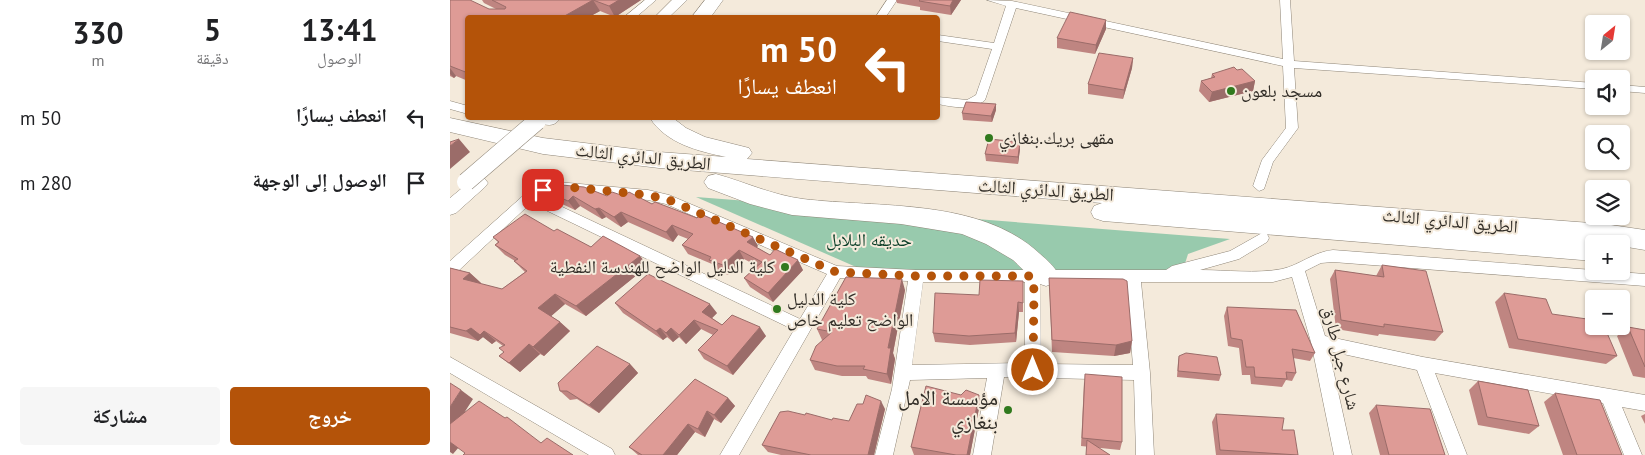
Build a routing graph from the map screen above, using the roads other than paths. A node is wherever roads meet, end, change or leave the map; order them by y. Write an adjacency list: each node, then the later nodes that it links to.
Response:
1 (651, 0): 8 (street)
2 (680, 0): 9 (main road)
3 (714, 0): 10 (highway)
4 (892, 0): 11 (street)
5 (992, 0): 7 (street)
6 (1285, 0): 14 (street)
7 (1012, 4): 13 (street); 14 (street)
8 (632, 15)
9 (663, 15)
10 (702, 15)
11 (882, 15)
12 (940, 38): 13 (street)
13 (997, 47): 18 (street)
14 (1289, 64): 15 (street); 28 (street)
15 (1585, 85)
16 (1630, 89): 17 (street)
17 (1645, 90)
18 (940, 100)
19 (450, 105): 20 (street)
20 (465, 109)
21 (543, 120): 27 (main road)
22 (663, 120): 25 (highway)
23 (450, 125): 25 (highway, الطريق الدائري الثالث)
24 (450, 143): 26 (highway, الطريق الدائري الثالث)
25 (785, 171): 33 (highway, الطريق الدائري الثالث)
26 (716, 182): 34 (highway, الطريق الدائري الثالث); 41 (highway)
27 (472, 183): 29 (main road); 31 (main road)
28 (1259, 186)
29 (450, 196)
30 (530, 198): 37 (street); 39 (street); 45 (street)
31 (450, 208)
32 (1262, 238): 43 (street)
33 (1645, 240)
34 (1585, 250)
35 (1630, 255): 36 (highway)
36 (1645, 257)
37 (450, 270)
38 (1298, 271): 43 (street); 44 (street); 46 (street, شارع جبل طارق)
39 (836, 272): 40 (street); 45 (street)
40 (916, 276): 41 (street); 51 (street)
41 (1039, 276): 42 (street); 50 (street)
42 (1133, 276): 43 (street); 52 (street)
43 (1160, 276)
44 (1645, 280)
45 (802, 327): 56 (street)
46 (1319, 342): 48 (street); 60 (street, شارع جبل طارق)
47 (450, 364): 55 (street)
48 (1423, 364): 53 (street); 61 (street)
49 (997, 370): 50 (street); 51 (street); 58 (street)
50 (1033, 370): 52 (street)
51 (904, 373): 57 (street)
52 (1142, 373): 59 (street)
53 (1609, 397): 54 (street); 62 (street)
54 (1645, 404)
55 (606, 455)
56 (728, 455)
57 (884, 455)
58 (982, 455)
59 (1145, 455)
60 (1343, 455)
61 (1458, 455)
62 (1633, 455)

